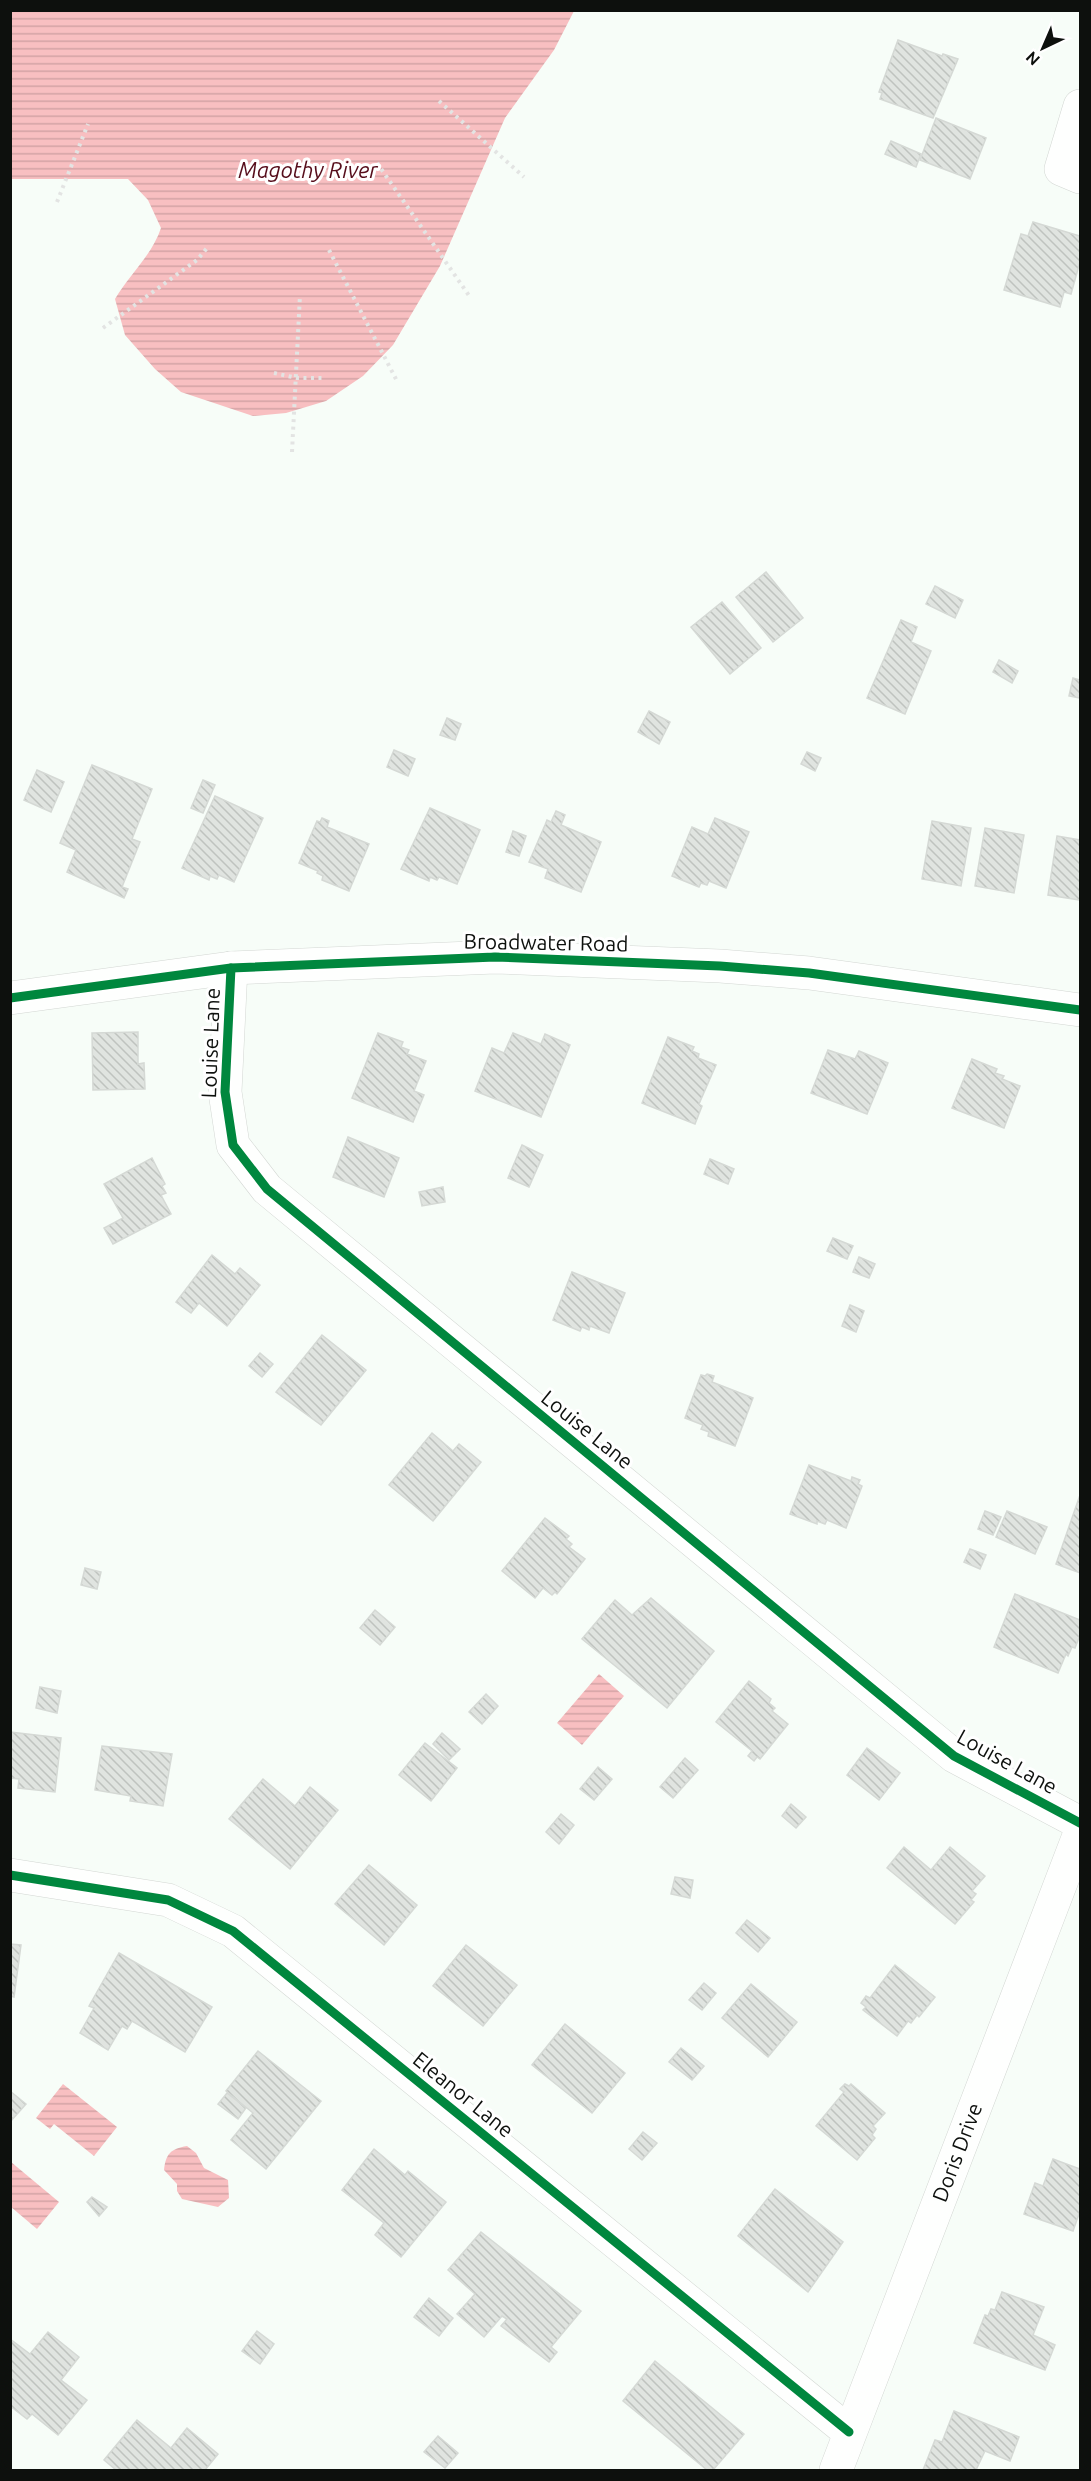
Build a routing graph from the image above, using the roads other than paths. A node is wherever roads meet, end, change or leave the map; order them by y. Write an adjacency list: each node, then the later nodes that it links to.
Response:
1 (1080, 106): 2 (street)
2 (1071, 173)
3 (231, 968): 4 (street, Broadwater Road); 5 (street, Broadwater Road); 6 (street, Louise Lane)
4 (10, 998)
5 (1080, 1010)
6 (1080, 1823)
7 (1080, 1833): 9 (street, Doris Drive)
8 (10, 1875): 9 (street, Eleanor Lane)
9 (849, 2432): 10 (street, Doris Drive)
10 (836, 2470)

